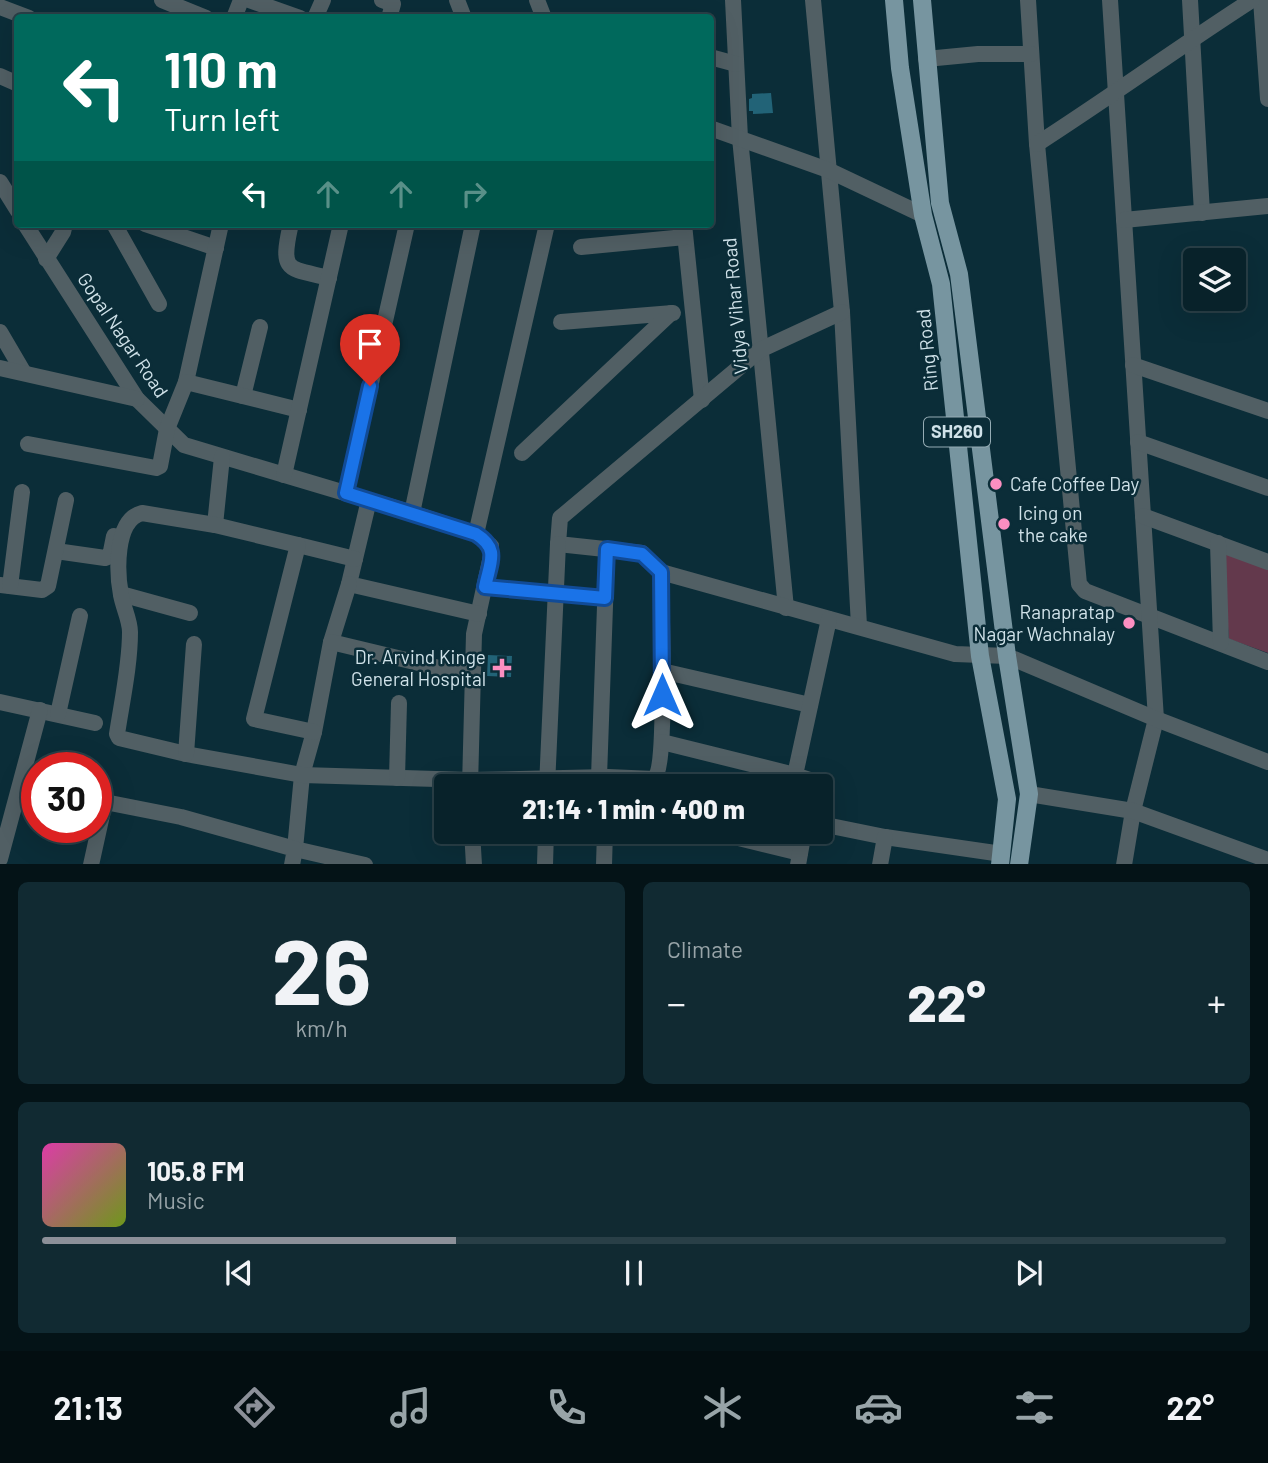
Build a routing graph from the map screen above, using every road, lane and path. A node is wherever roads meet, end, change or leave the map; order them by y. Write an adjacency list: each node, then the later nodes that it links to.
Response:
1 (162, 0): 14 (street)
2 (249, 0): 15 (street)
3 (733, 0): 20 (street, Vidya Vihar Road)
4 (813, 0): 26 (street)
5 (894, 0): 31 (main road, Ring Road / SH260)
6 (922, 0): 19 (main road, SH260)
7 (1028, 0): 17 (street)
8 (1110, 0): 21 (street)
9 (1190, 0): 16 (street)
10 (1252, 0): 16 (street)
11 (1261, 0): 22 (street)
12 (0, 7): 13 (street)
13 (18, 14)
14 (196, 14)
15 (289, 14)
16 (1192, 39): 21 (street); 30 (street)
17 (1031, 54): 19 (street); 25 (street)
18 (714, 58): 20 (street)
19 (926, 59): 108 (main road, SH260)
20 (736, 64): 24 (street, Vidya Vihar Road)
21 (1116, 94): 25 (street); 32 (street)
22 (1268, 99)
23 (714, 129): 24 (street)
24 (740, 138): 26 (street); 55 (street, Vidya Vihar Road)
25 (1037, 144): 100 (street)
26 (828, 170): 31 (street); 50 (street)
27 (0, 182): 28 (street)
28 (14, 205)
29 (1268, 206): 30 (street)
30 (1202, 213): 32 (street)
31 (923, 215): 107 (main road, Ring Road / SH260)
32 (1124, 220): 56 (street)
33 (28, 228): 46 (street, Gopal Nagar Road)
34 (64, 228): 46 (street)
35 (116, 228): 48 (street)
36 (157, 228): 45 (street)
37 (220, 228): 45 (street)
38 (290, 228): 47 (street)
39 (340, 228): 47 (street)
40 (406, 228): 73 (street)
41 (472, 228): 76 (street)
42 (546, 228): 82 (street)
43 (685, 230): 44 (street); 49 (street)
44 (581, 247)
45 (216, 248): 59 (street)
46 (47, 259): 61 (street, Gopal Nagar Road)
47 (329, 278): 63 (street)
48 (159, 304)
49 (693, 312): 51 (street); 62 (street)
50 (842, 312): 55 (street); 103 (street)
51 (671, 313): 52 (street); 68 (street)
52 (561, 322)
53 (260, 327): 60 (street)
54 (0, 332): 58 (street)
55 (760, 350): 62 (street); 97 (street, Vidya Vihar Road)
56 (1133, 365): 64 (street); 66 (street)
57 (0, 368): 58 (street)
58 (24, 373): 61 (street)
59 (186, 382): 60 (street); 65 (street)
60 (243, 396): 63 (street)
61 (137, 399): 65 (street, Gopal Nagar Road)
62 (702, 400): 84 (street)
63 (299, 410): 70 (street)
64 (1268, 411)
65 (167, 429): 67 (street); 69 (street, Gopal Nagar Road)
66 (1138, 442): 71 (street); 77 (street)
67 (28, 444)
68 (522, 453)
69 (222, 457): 70 (street, Gopal Nagar Road); 79 (street)
70 (284, 475): 73 (street, Gopal Nagar Road)
71 (1268, 488)
72 (22, 492): 81 (street)
73 (346, 493): 75 (street, Gopal Nagar Road)
74 (66, 500): 87 (street)
75 (369, 500): 76 (street, Gopal Nagar Road); 88 (street)
76 (412, 513): 82 (street, Gopal Nagar Road)
77 (1143, 516): 83 (street); 100 (street)
78 (118, 520): 87 (street)
79 (215, 525): 85 (street); 94 (street)
80 (0, 528): 81 (street)
81 (17, 531): 92 (street)
82 (476, 534): 93 (street)
83 (1218, 543): 89 (street); 105 (street)
84 (558, 544): 86 (street); 95 (street)
85 (298, 545): 88 (street); 119 (street)
86 (607, 549): 90 (street); 96 (street)
87 (56, 551): 92 (street)
88 (355, 559): 91 (street)
89 (1268, 562)
90 (661, 572): 97 (street); 110 (street)
91 (349, 584): 99 (street); 104 (street)
92 (5, 586)
93 (485, 587): 95 (street); 99 (street)
94 (121, 594): 98 (street); 121 (street)
95 (556, 594): 96 (street); 124 (street)
96 (605, 598): 125 (street)
97 (786, 608): 102 (street)
98 (190, 613)
99 (479, 614): 111 (street)
100 (1149, 614): 105 (street); 117 (street)
101 (80, 616): 116 (street)
102 (829, 619): 103 (street); 114 (street)
103 (859, 626): 107 (street)
104 (331, 642): 111 (street); 119 (street)
105 (1221, 643): 109 (street)
106 (194, 644): 121 (street)
107 (981, 656): 108 (street); 143 (main road, Ring Road / SH260)
108 (1007, 656): 117 (street); 132 (main road, SH260)
109 (1268, 662)
110 (662, 671): 114 (street); 120 (street)
111 (473, 676): 123 (street)
112 (0, 702): 115 (street)
113 (399, 703): 130 (street)
114 (810, 705): 128 (street)
115 (40, 710): 116 (street); 141 (street)
116 (58, 715): 118 (street)
117 (1156, 719): 122 (street); 133 (street)
118 (95, 723)
119 (314, 732): 129 (street)
120 (662, 742): 126 (street); 127 (street)
121 (186, 754): 129 (street)
122 (1268, 762)
123 (470, 774)
124 (548, 774)
125 (605, 774)
126 (658, 774)
127 (791, 774)
128 (795, 774)
129 (302, 775): 130 (street); 140 (street)
130 (397, 778): 131 (street)
131 (434, 781)
132 (1029, 794): 133 (street); 151 (main road, SH260)
133 (1133, 811): 144 (street); 152 (street)
134 (833, 826): 135 (street)
135 (885, 837): 143 (street); 150 (street)
136 (473, 844): 147 (street)
137 (546, 844): 148 (street)
138 (605, 844): 149 (street)
139 (751, 844): 142 (street)
140 (294, 857): 145 (street); 146 (street)
141 (0, 859)
142 (799, 859)
143 (1001, 859)
144 (1268, 860)
145 (91, 864)
146 (365, 864)
147 (474, 864)
148 (545, 864)
149 (604, 864)
150 (880, 864)
151 (1020, 864)
152 (1124, 864)

